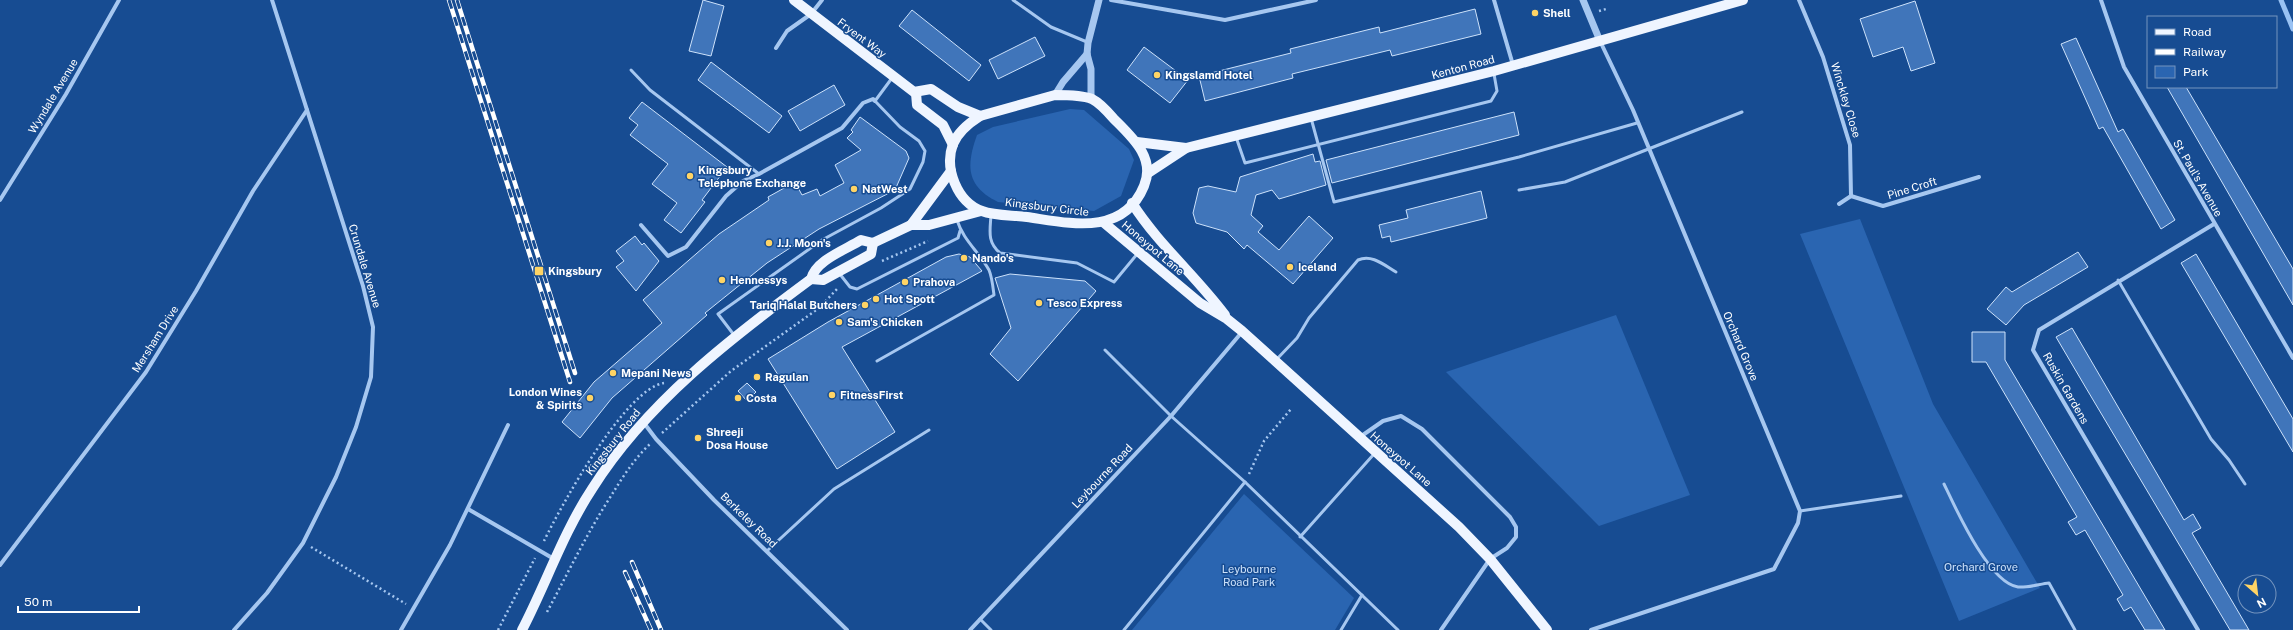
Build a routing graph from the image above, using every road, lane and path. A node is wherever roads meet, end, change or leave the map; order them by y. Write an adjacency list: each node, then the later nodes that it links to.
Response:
1 (119, 0): 44 (street, Wyndale Avenue)
2 (272, 0): 27 (street, Crundale Avenue)
3 (794, 0): 14 (main road, Fryent Way)
4 (822, 0): 14 (street)
5 (1013, 0): 16 (lane)
6 (1099, 0): 16 (street)
7 (1111, 0): 8 (street)
8 (1316, 0)
9 (1494, 0): 19 (street)
10 (1583, 0): 15 (street)
11 (1743, 0): 15 (main road, Kenton Road)
12 (1799, 0): 43 (street, Winckley Close)
13 (2101, 0): 50 (street, St. Paul's Avenue)
14 (811, 14): 17 (street); 22 (main road, Fryent Way)
15 (1600, 41): 19 (main road, Kenton Road); 31 (street, Orchard Grove)
16 (1088, 43): 18 (street)
17 (776, 48)
18 (1087, 54): 24 (street); 25 (street)
19 (1513, 66): 21 (main road, Kenton Road)
20 (631, 70): 40 (lane)
21 (1494, 72): 30 (main road, Kenton Road); 34 (lane)
22 (893, 77): 23 (main road, Fryent Way); 26 (lane)
23 (916, 93): 29 (main road); 35 (main road)
24 (1056, 95): 25 (main road); 29 (main road)
25 (1091, 99): 33 (main road)
26 (874, 101): 40 (street); 65 (lane)
27 (307, 110): 87 (street, Crundale Avenue); 93 (street, Mersham Drive)
28 (1742, 112): 36 (lane)
29 (980, 116): 35 (main road)
30 (1311, 118): 32 (main road, Kenton Road); 34 (lane)
31 (1637, 123): 34 (lane); 36 (street, Orchard Grove)
32 (1236, 136): 34 (lane); 37 (main road, Kenton Road)
33 (1137, 142): 37 (main road, Kenton Road); 39 (main road)
34 (1318, 144)
35 (953, 145): 38 (main road, Kingsbury Circle)
36 (1648, 147): 42 (lane); 85 (street, Orchard Grove)
37 (1186, 148): 39 (main road, Kenton Road)
38 (951, 171): 47 (main road, Kingsbury Circle); 52 (main road, Kingsbury Road)
39 (1148, 173): 45 (main road, Kingsbury Circle)
40 (759, 174): 51 (street)
41 (1979, 177): 43 (street, Pine Croft)
42 (1519, 190)
43 (1851, 196): 46 (street)
44 (0, 200)
45 (1132, 203): 49 (main road, Kingsbury Circle); 63 (main road, Honeypot Lane)
46 (1839, 204)
47 (986, 211): 48 (main road, Kingsbury Road); 49 (main road, Kingsbury Circle); 56 (lane)
48 (956, 216): 52 (main road, Kingsbury Road); 53 (lane)
49 (1104, 222): 56 (main road, Honeypot Lane)
50 (2214, 224): 61 (street, Ruskin Gardens); 67 (street, St. Paul's Avenue)
51 (640, 225)
52 (911, 225): 55 (main road, Kingsbury Road)
53 (960, 230): 58 (lane); 68 (lane)
54 (934, 238): 57 (path)
55 (873, 243): 58 (main road); 60 (main road, Kingsbury Road)
56 (1140, 252): 63 (main road, Honeypot Lane)
57 (878, 264)
58 (839, 272): 60 (main road)
59 (1396, 272): 69 (lane)
60 (811, 279): 65 (main road, Kingsbury Road)
61 (2118, 280): 82 (lane); 112 (street, Ruskin Gardens)
62 (834, 290): 76 (path)
63 (1227, 319): 64 (main road, Honeypot Lane)
64 (1242, 331): 69 (main road, Honeypot Lane); 72 (street, Leybourne Road)
65 (736, 337): 70 (main road, Kingsbury Road)
66 (1105, 350): 72 (lane)
67 (2293, 358)
68 (877, 361)
69 (1274, 361): 77 (main road, Honeypot Lane)
70 (676, 389): 73 (main road, Kingsbury Road); 88 (path)
71 (1291, 409): 80 (path)
72 (1171, 416): 80 (lane); 97 (street, Leybourne Road)
73 (643, 421): 89 (street, Berkeley Road); 91 (main road, Kingsbury Road)
74 (508, 426): 84 (street)
75 (930, 430): 89 (lane)
76 (663, 432)
77 (1359, 438): 79 (main road, Honeypot Lane); 92 (street)
78 (648, 446): 96 (path)
79 (1375, 452): 86 (lane); 92 (main road, Honeypot Lane)
80 (1245, 482): 86 (lane); 105 (lane)
81 (1944, 484): 111 (lane)
82 (2245, 484)
83 (1901, 496): 85 (lane)
84 (468, 509): 91 (street); 95 (street)
85 (1800, 512): 110 (street)
86 (1300, 537): 94 (lane)
87 (302, 543): 95 (path); 98 (street, Crundale Avenue)
88 (542, 546)
89 (768, 550): 102 (street, Berkeley Road)
90 (536, 557): 100 (path)
91 (554, 559): 101 (main road, Kingsbury Road)
92 (1490, 559): 108 (street); 109 (main road, Honeypot Lane)
93 (0, 565)
94 (1362, 595): 106 (lane); 107 (lane)
95 (414, 608): 99 (street)
96 (545, 616)
97 (980, 619): 103 (street, Leybourne Road); 104 (lane)
98 (234, 630)
99 (401, 630)
100 (498, 630)
101 (522, 630)
102 (847, 630)
103 (970, 630)
104 (991, 630)
105 (1124, 630)
106 (1341, 630)
107 (1398, 630)
108 (1441, 630)
109 (1547, 630)
110 (1591, 630)
111 (2076, 630)
112 (2198, 630)

